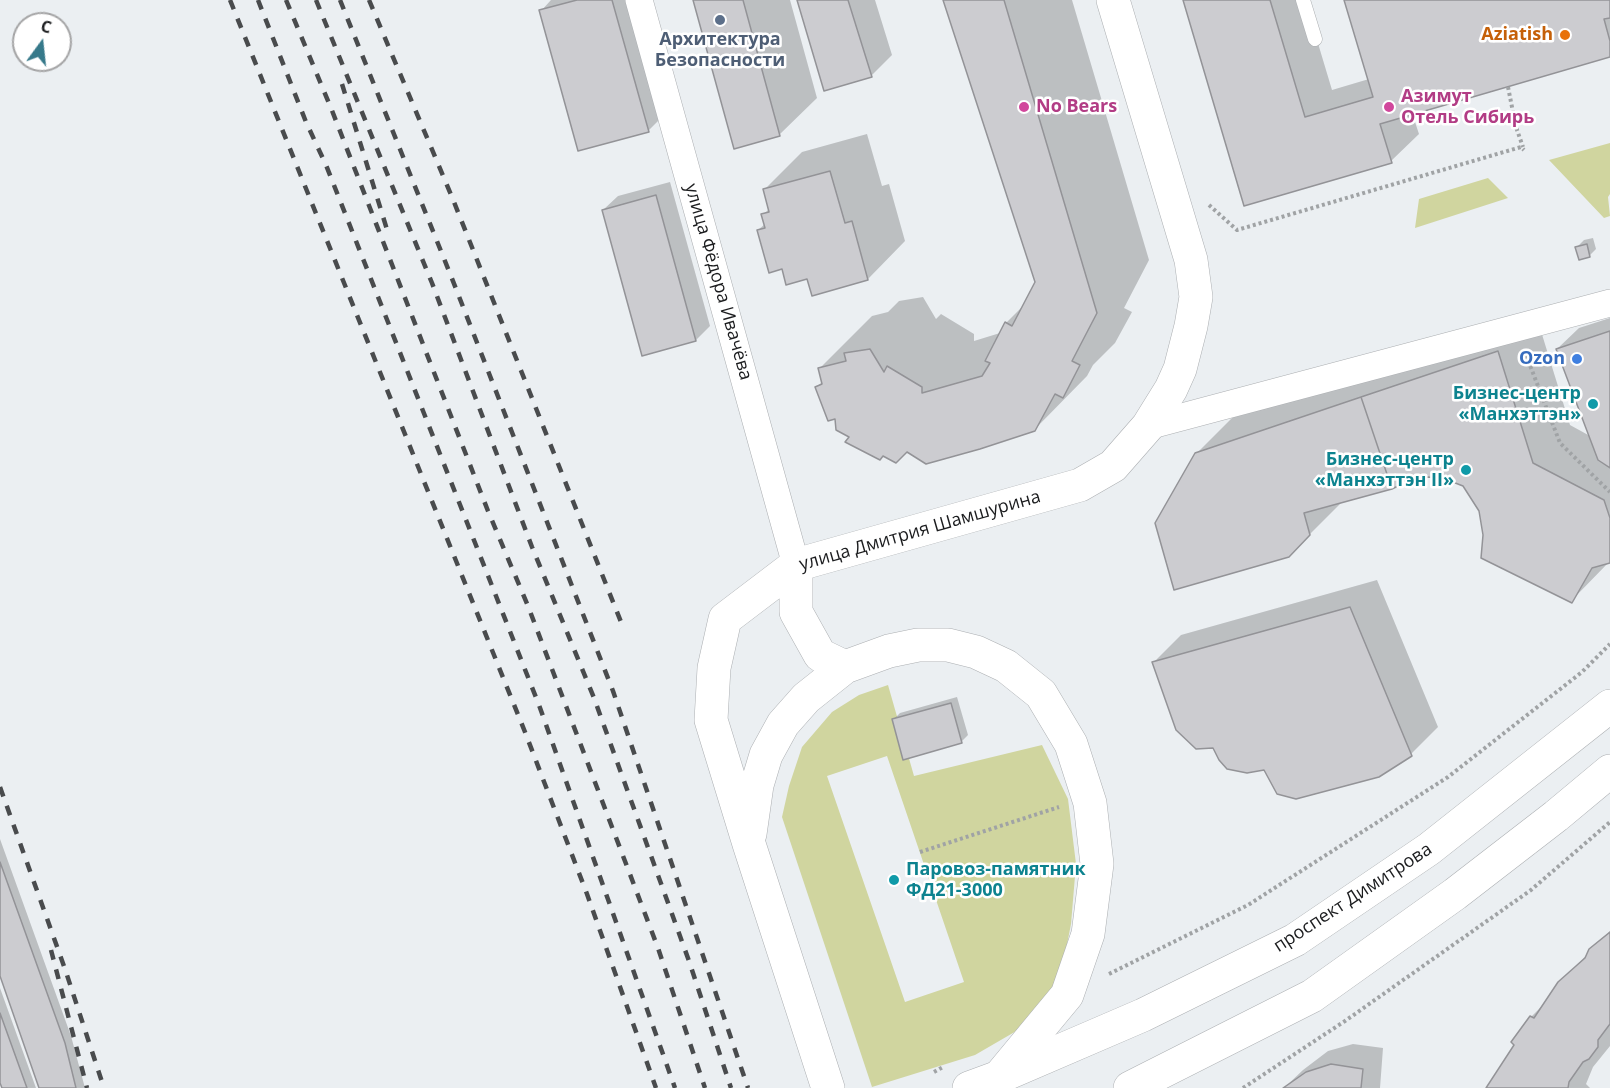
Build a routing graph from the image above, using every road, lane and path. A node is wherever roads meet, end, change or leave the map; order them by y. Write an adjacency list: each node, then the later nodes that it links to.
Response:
1 (639, 0): 11 (street, улица Фёдора Ивачёва)
2 (1113, 0): 9 (street, улица Дмитрия Шамшурина)
3 (1303, 0): 4 (lane)
4 (1315, 39)
5 (1508, 87): 6 (path)
6 (1206, 203)
7 (1610, 303): 8 (street)
8 (1515, 328): 9 (street); 10 (path)
9 (1148, 426): 11 (street, улица Дмитрия Шамшурина)
10 (1610, 492)
11 (796, 565): 13 (street); 18 (street, улица Дмитрия Шамшурина)
12 (1610, 644): 20 (path)
13 (845, 668): 16 (street); 18 (street)
14 (1610, 706): 23 (street, проспект Димитрова)
15 (1610, 771): 26 (street)
16 (1088, 798): 19 (path); 20 (street)
17 (1610, 822): 27 (path)
18 (748, 844): 24 (street, улица Дмитрия Шамшурина)
19 (920, 852)
20 (1067, 994): 23 (street)
21 (944, 1066): 22 (path)
22 (933, 1072)
23 (999, 1077): 25 (street, проспект Димитрова)
24 (828, 1088)
25 (969, 1088)
26 (1130, 1088)
27 (1243, 1088)

